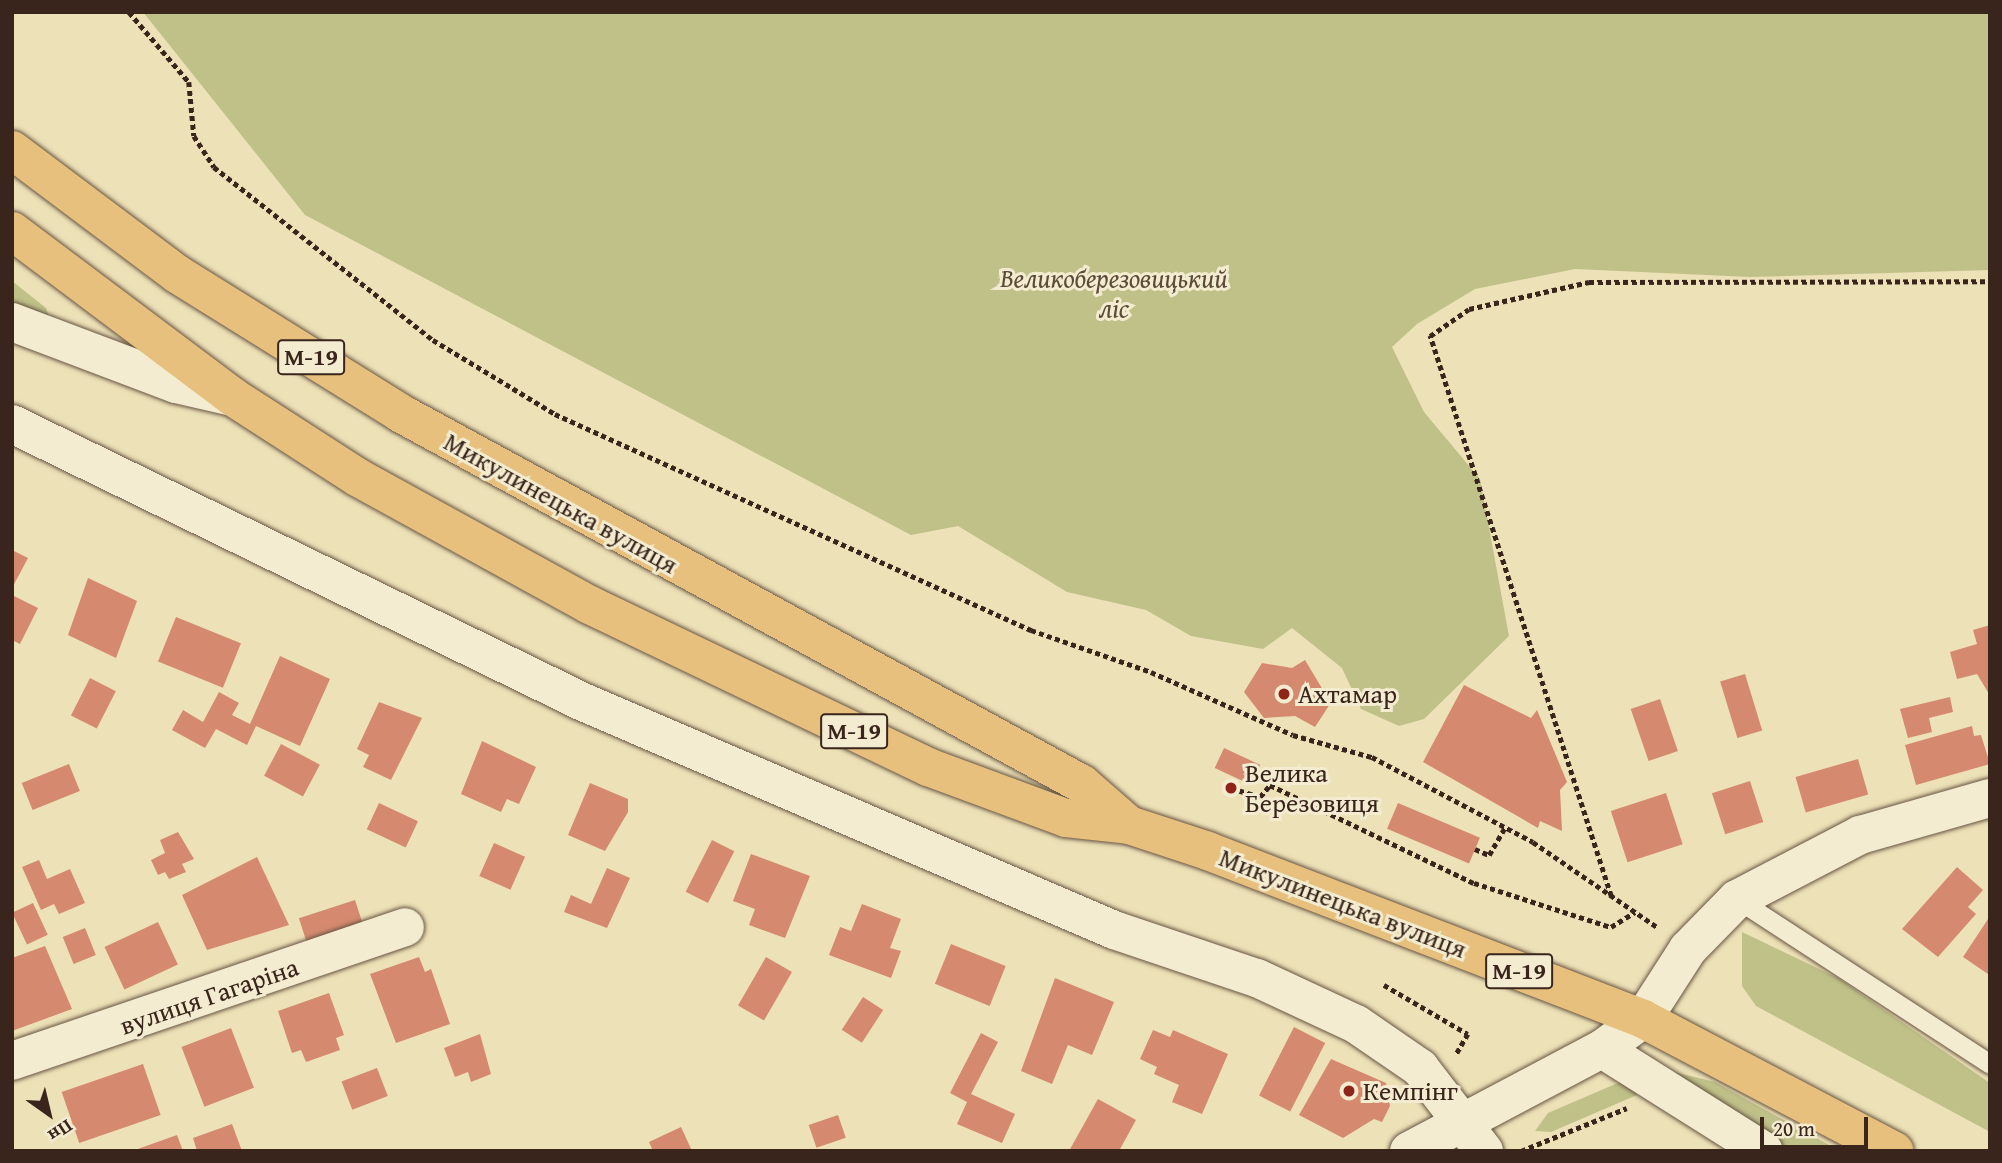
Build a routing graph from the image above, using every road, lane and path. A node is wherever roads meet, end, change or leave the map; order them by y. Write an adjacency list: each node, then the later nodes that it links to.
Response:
1 (129, 12): 11 (path)
2 (12, 149): 10 (highway, Микулинецька вулиця / М-19)
3 (12, 231): 6 (highway, Микулинецька вулиця / М-19)
4 (1990, 281): 13 (path)
5 (12, 322): 6 (street)
6 (233, 397): 10 (highway, Микулинецька вулиця / М-19)
7 (12, 424): 25 (street)
8 (1231, 788): 15 (path)
9 (1990, 798): 14 (street)
10 (1129, 825): 19 (highway, Микулинецька вулиця / М-19)
11 (1506, 827): 12 (path); 13 (path)
12 (1475, 849)
13 (1611, 896): 15 (path)
14 (1737, 899): 17 (street); 23 (lane)
15 (1635, 912): 17 (path)
16 (405, 927): 22 (street, вулиця Гагаріна)
17 (1688, 949): 19 (street)
18 (1384, 985): 20 (path)
19 (1643, 1019): 21 (street); 29 (highway, Микулинецька вулиця / М-19)
20 (1463, 1030)
21 (1602, 1049): 24 (street); 25 (street)
22 (12, 1061)
23 (1990, 1064)
24 (1657, 1084): 27 (path); 28 (street)
25 (1472, 1137): 26 (street)
26 (1409, 1151)
27 (1521, 1151)
28 (1764, 1151)
29 (1894, 1151)

